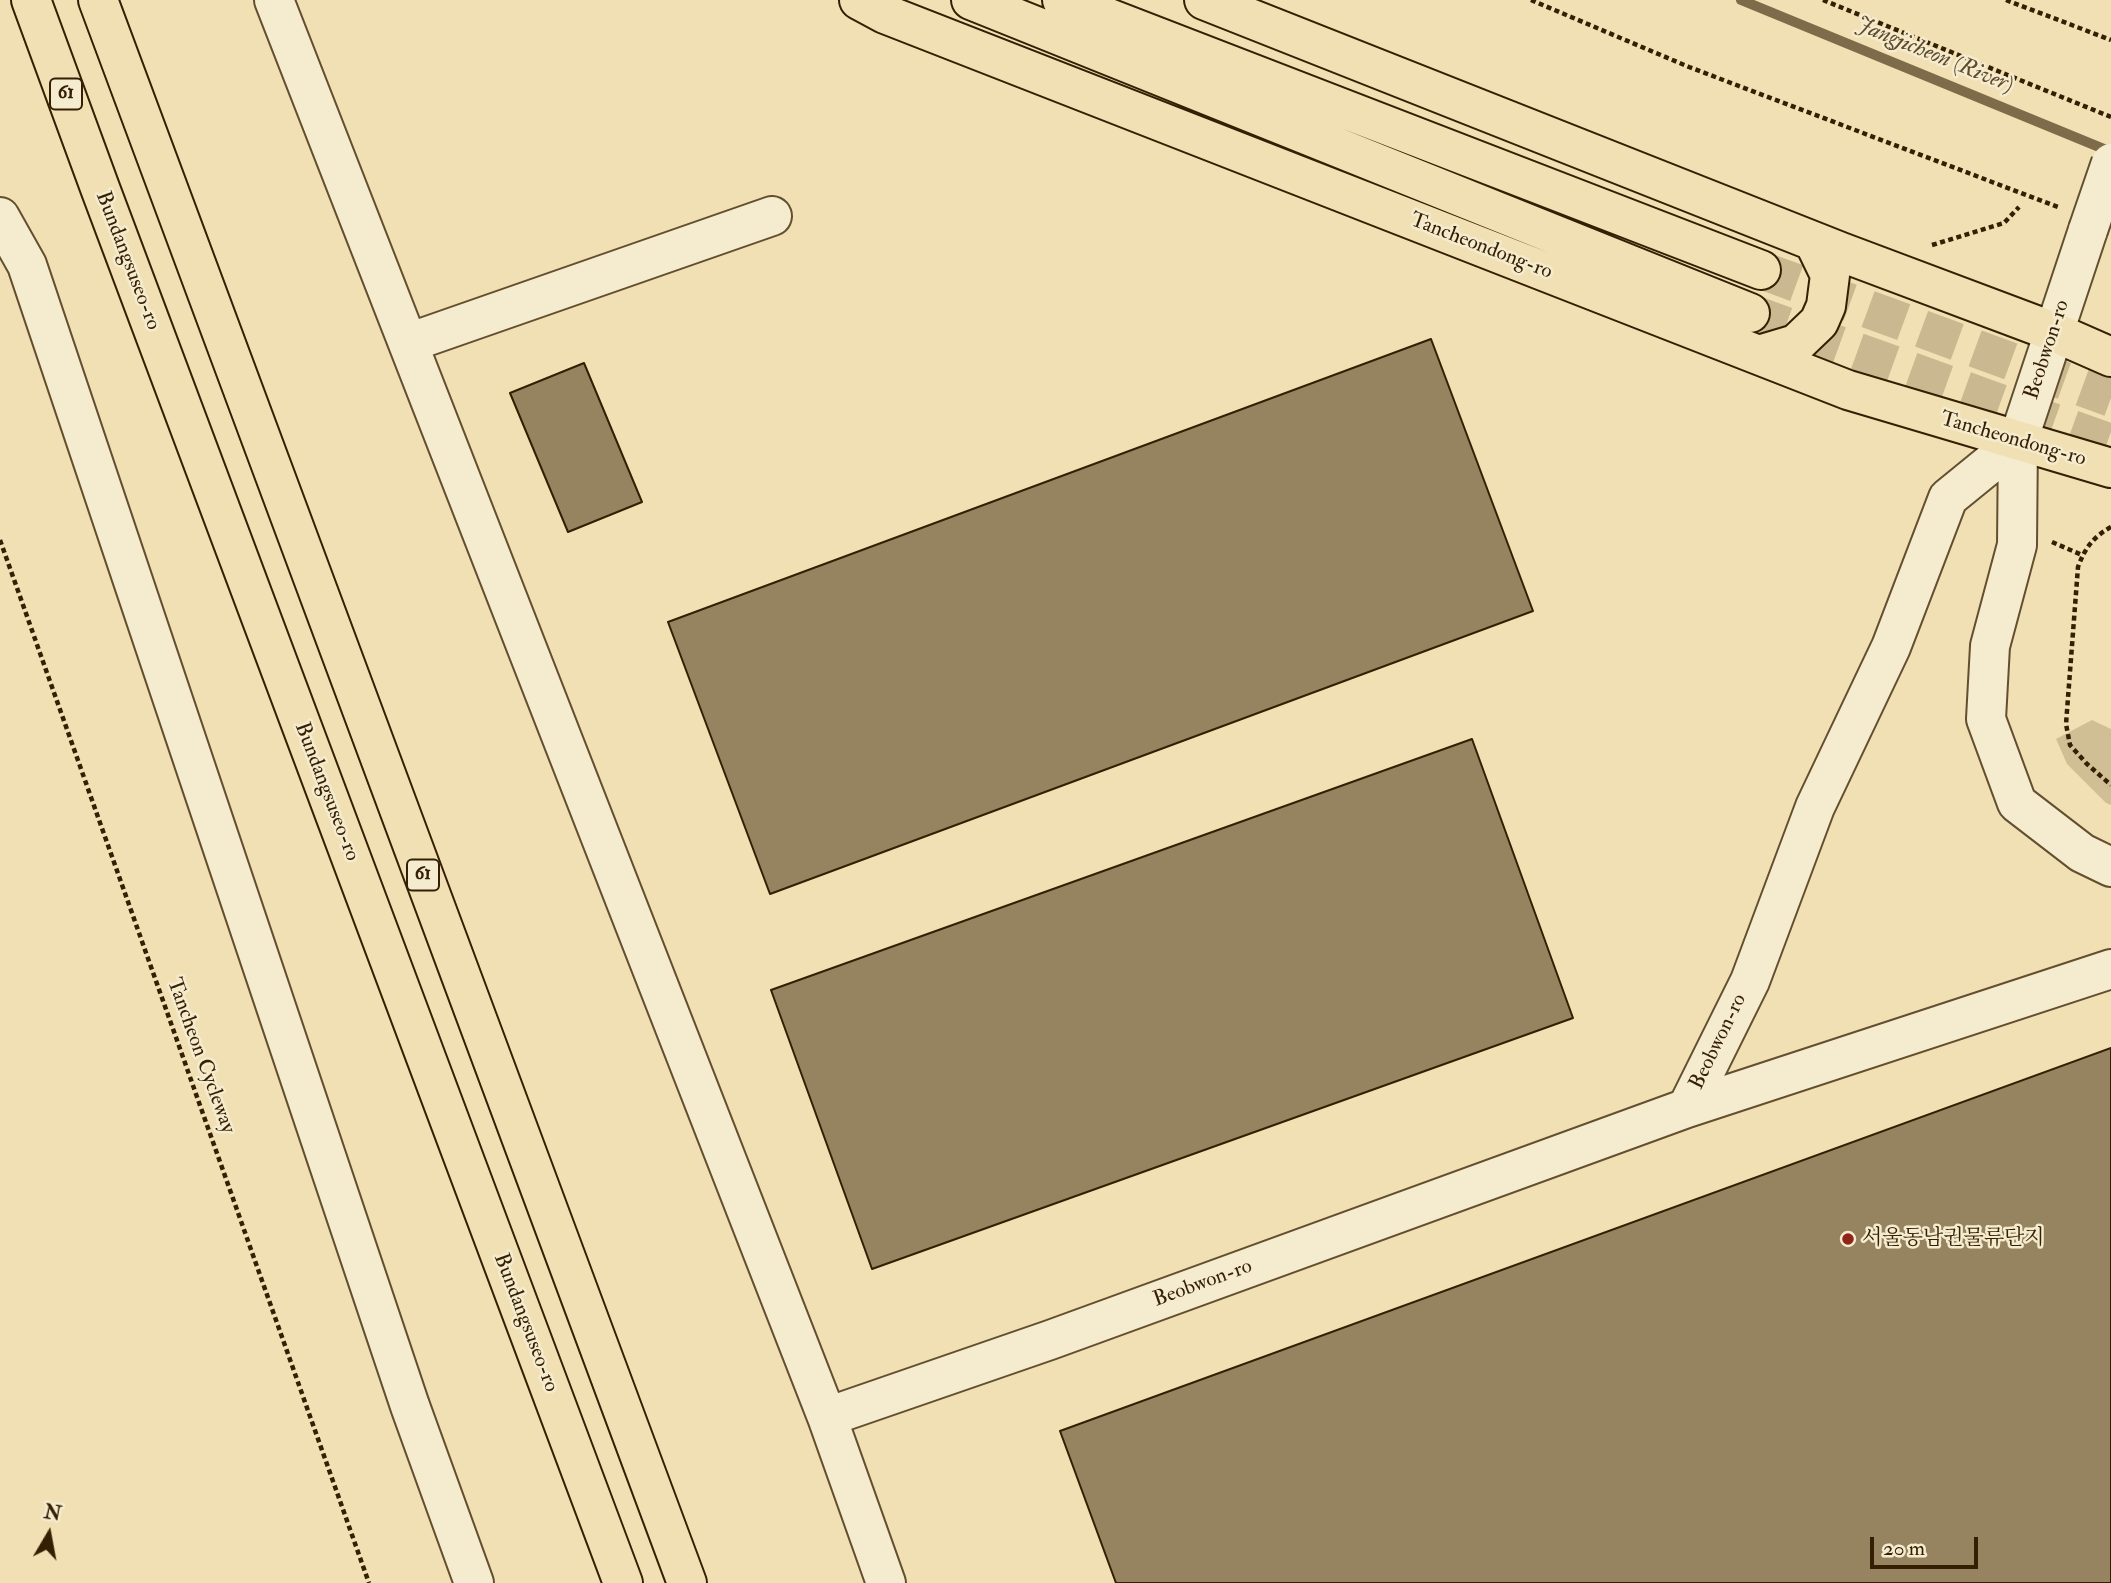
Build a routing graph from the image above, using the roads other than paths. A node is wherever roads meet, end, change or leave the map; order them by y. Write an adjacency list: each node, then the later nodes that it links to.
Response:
1 (32, 0): 25 (main road, Bundangsuseo-ro / 61)
2 (98, 0): 26 (main road, 61)
3 (274, 0): 15 (street)
4 (859, 0): 16 (main road, Tancheondong-ro)
5 (971, 0): 13 (main road, Tancheondong-ro)
6 (1062, 0): 12 (main road)
7 (1204, 0): 11 (main road)
8 (2111, 163): 14 (street, Beobwon-ro, bridge)
9 (772, 216): 15 (street)
10 (0, 217): 24 (street)
11 (1814, 242): 14 (main road); 16 (main road)
12 (1761, 271)
13 (1750, 313)
14 (2054, 332): 17 (main road); 18 (street, Beobwon-ro)
15 (408, 342): 23 (street)
16 (1759, 355): 18 (main road, Tancheondong-ro)
17 (2111, 357)
18 (2018, 441): 19 (main road, Tancheondong-ro); 20 (street); 22 (street, Beobwon-ro)
19 (2111, 468)
20 (2111, 867)
21 (2111, 969): 22 (street)
22 (1687, 1108): 23 (street, Beobwon-ro)
23 (827, 1417): 27 (street)
24 (474, 1583)
25 (623, 1583)
26 (687, 1583)
27 (886, 1583)

